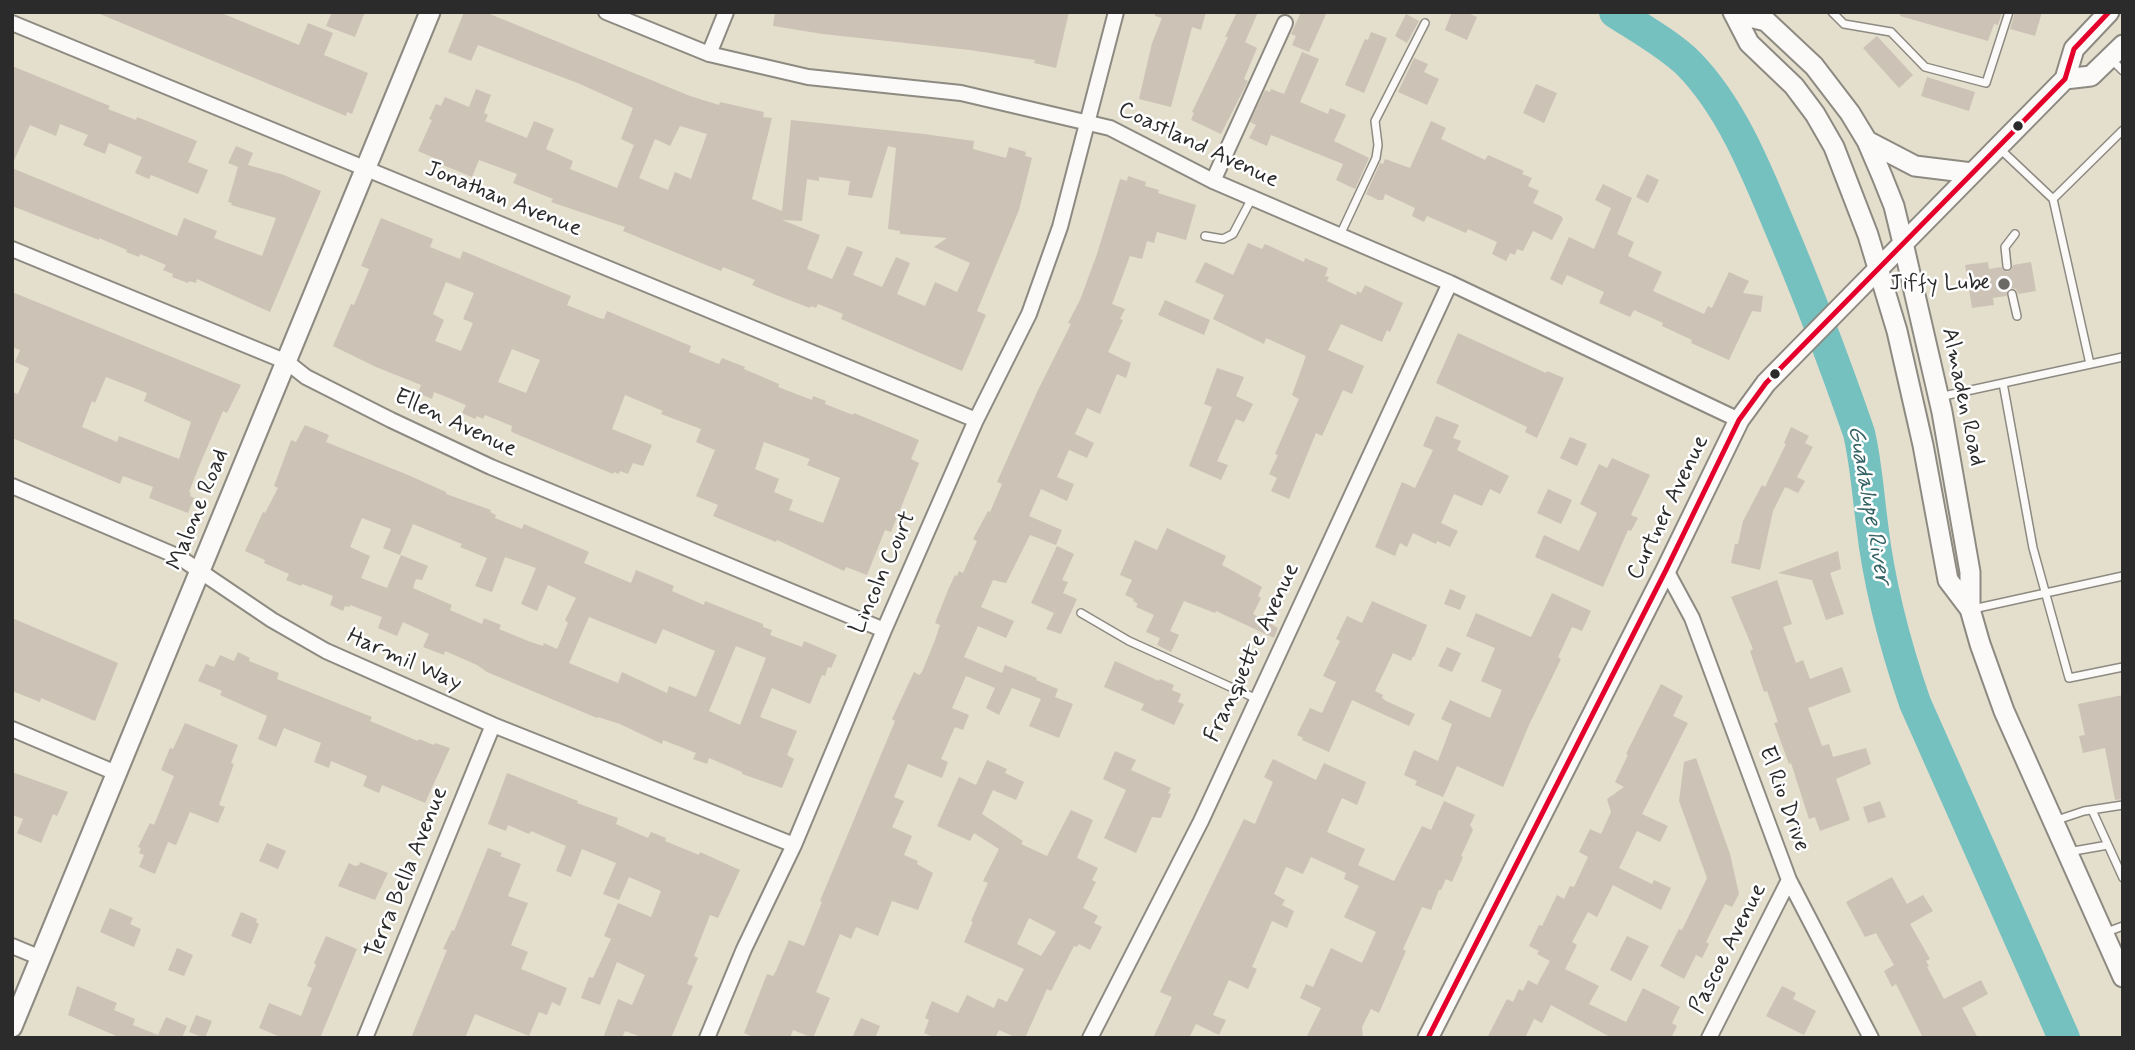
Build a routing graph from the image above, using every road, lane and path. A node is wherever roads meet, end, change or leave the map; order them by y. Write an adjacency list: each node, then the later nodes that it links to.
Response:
1 (430, 12): 19 (street, Malone Road)
2 (606, 12): 12 (street, Coastland Avenue)
3 (726, 12): 12 (street)
4 (1116, 12): 15 (street, Lincoln Court)
5 (1832, 12): 6 (lane)
6 (2009, 12)
7 (2109, 12): 14 (street, Curtner Avenue)
8 (1733, 13): 17 (street, Almaden Road); 30 (street, Almaden Road)
9 (12, 23): 19 (street, Jonathan Avenue)
10 (1285, 23): 21 (street)
11 (1425, 23): 26 (lane)
12 (709, 54): 15 (street, Coastland Avenue)
13 (2118, 58): 14 (street, Curtner Avenue)
14 (2065, 79): 18 (street, Curtner Avenue)
15 (1088, 122): 21 (street, Coastland Avenue); 39 (street, Lincoln Court)
16 (2123, 130): 23 (lane)
17 (1867, 141): 20 (street); 27 (street, Almaden Road)
18 (1998, 147): 20 (street, Curtner Avenue); 23 (lane)
19 (367, 169): 35 (street, Malone Road); 39 (street, Jonathan Avenue)
20 (1972, 173): 27 (street, Curtner Avenue)
21 (1213, 181): 22 (street, Coastland Avenue)
22 (1252, 198): 25 (lane); 26 (street, Coastland Avenue)
23 (2053, 199): 36 (lane)
24 (2015, 234): 29 (lane)
25 (1205, 236)
26 (1340, 236): 31 (street, Coastland Avenue)
27 (1903, 243): 30 (street, Curtner Avenue); 38 (street, Almaden Road)
28 (12, 249): 35 (street, Ellen Avenue)
29 (2007, 266)
30 (1878, 269): 40 (street, Curtner Avenue); 46 (street, Almaden Road)
31 (1450, 283): 40 (street, Coastland Avenue); 50 (street, Franquette Avenue)
32 (2012, 295): 33 (lane)
33 (2017, 316)
34 (2123, 357): 36 (lane)
35 (287, 362): 42 (street, Malone Road); 48 (street, Ellen Avenue)
36 (2090, 364): 37 (lane)
37 (2003, 383): 38 (lane); 45 (lane)
38 (1939, 397): 46 (street, Almaden Road)
39 (976, 420): 48 (street, Lincoln Court)
40 (1739, 420): 43 (street, Curtner Avenue)
41 (12, 486): 42 (street, Harmil Way)
42 (201, 569): 51 (street, Harmil Way); 53 (street, Malone Road)
43 (1666, 570): 61 (street, El Rio Drive); 71 (street, Curtner Avenue)
44 (2123, 576): 45 (lane)
45 (2046, 594): 46 (lane); 49 (lane)
46 (1970, 609): 56 (street, Almaden Road)
47 (1081, 613): 50 (lane)
48 (884, 631): 57 (street, Lincoln Court)
49 (2123, 667)
50 (1257, 699): 70 (street, Franquette Avenue)
51 (493, 725): 57 (street, Harmil Way); 68 (street, Terra Bella Avenue)
52 (12, 729): 53 (street)
53 (116, 773): 65 (street, Malone Road)
54 (2123, 805): 55 (lane)
55 (2092, 810): 56 (lane); 58 (lane)
56 (2053, 822): 59 (street, Almaden Road)
57 (794, 845): 69 (street, Lincoln Court)
58 (2108, 845): 59 (lane); 60 (lane)
59 (2067, 852): 63 (street, Almaden Road)
60 (2123, 878)
61 (1789, 880): 72 (street, Pascoe Avenue); 73 (street, El Rio Drive)
62 (2123, 926): 63 (lane)
63 (2103, 933): 66 (street, Almaden Road)
64 (12, 946): 65 (street)
65 (41, 958): 67 (street, Malone Road)
66 (2121, 967)
67 (12, 1027)
68 (365, 1038)
69 (707, 1038)
70 (1090, 1038)
71 (1429, 1038)
72 (1709, 1038)
73 (1871, 1038)

